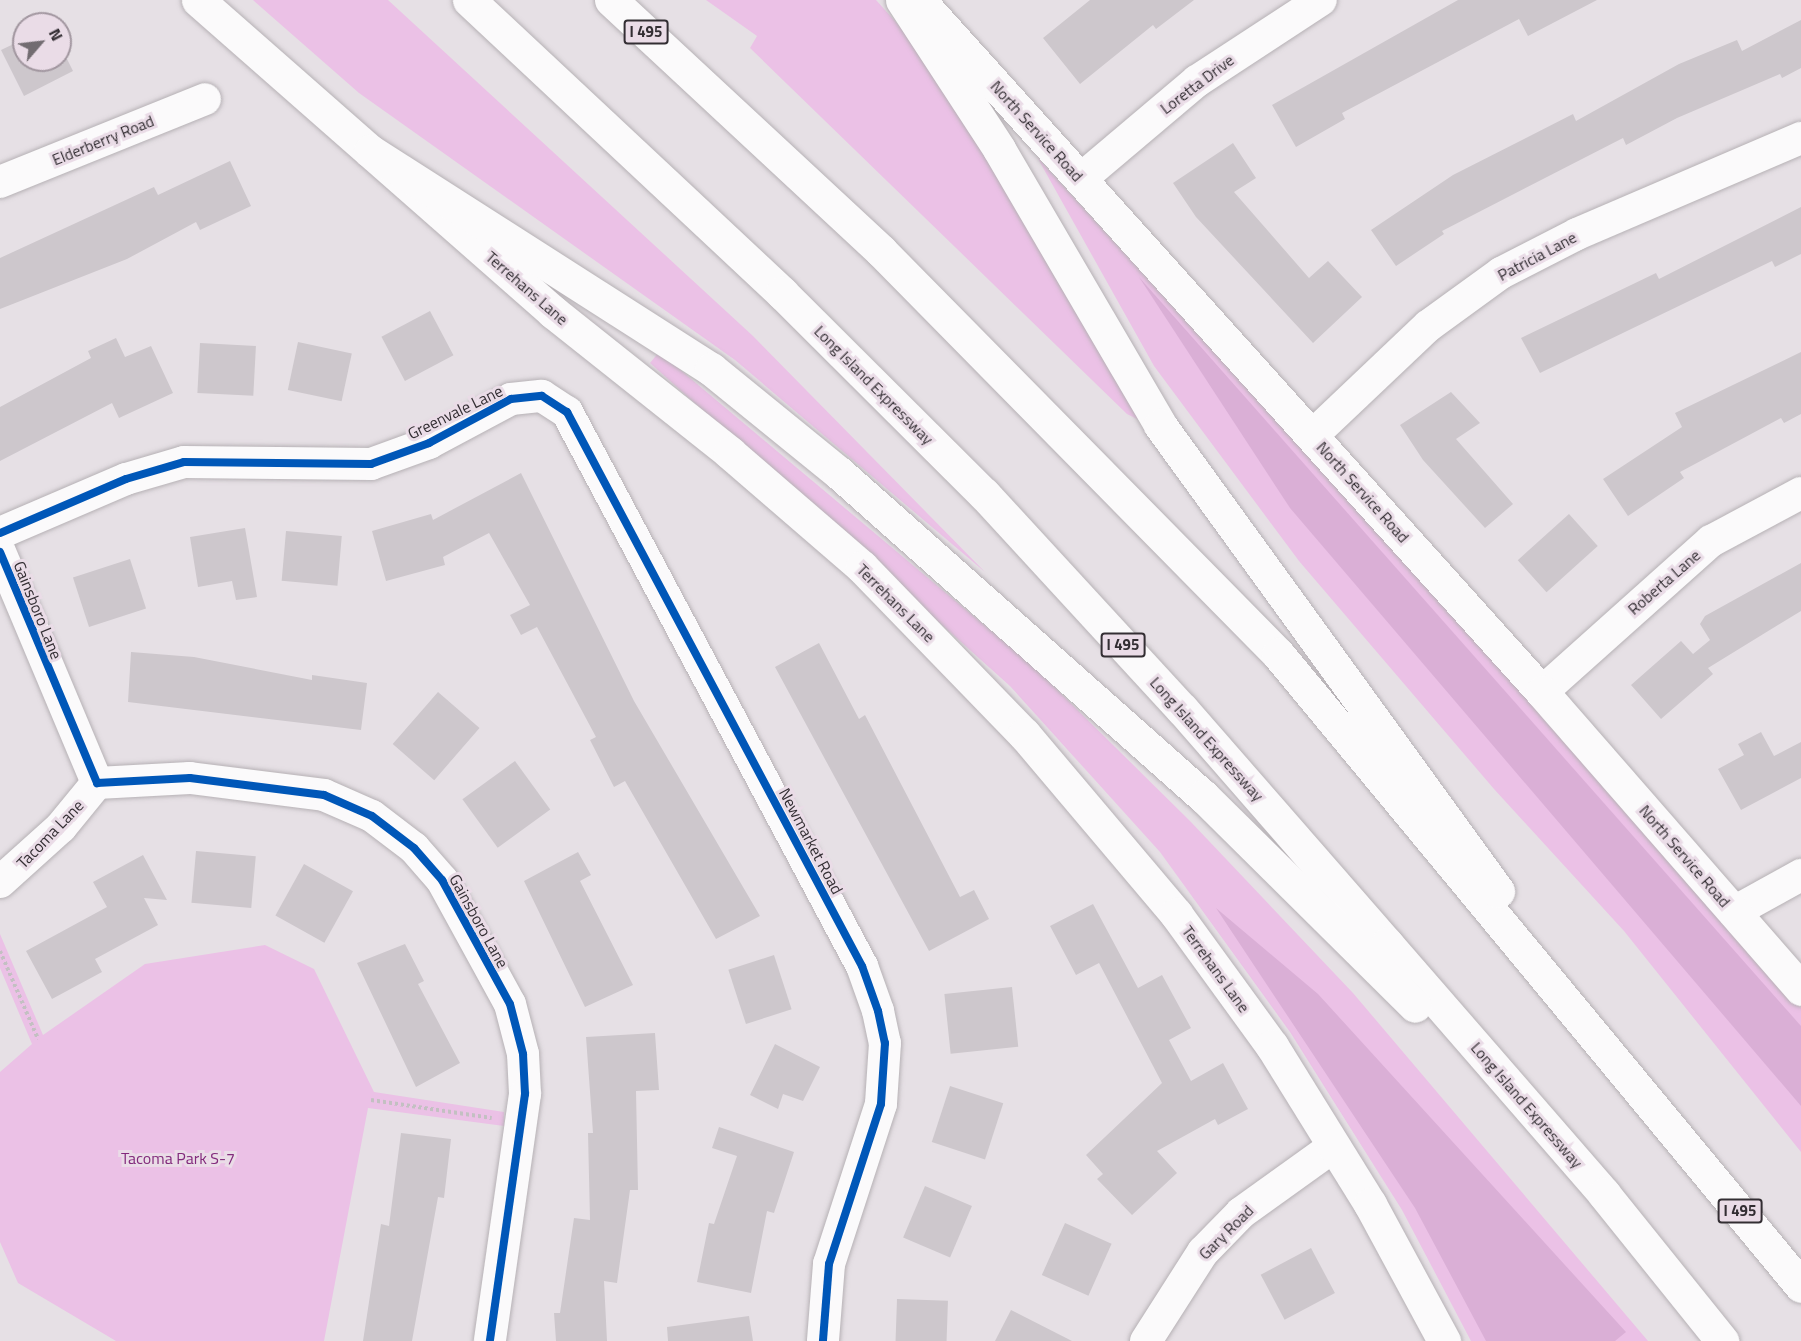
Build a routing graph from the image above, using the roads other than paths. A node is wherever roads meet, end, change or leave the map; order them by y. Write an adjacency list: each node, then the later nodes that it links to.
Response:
1 (198, 0): 11 (main road, Terrehans Lane)
2 (469, 0): 27 (main road, Long Island Expressway / I 495)
3 (611, 0): 8 (main road, I 495)
4 (637, 0): 8 (main road)
5 (903, 0): 25 (main road)
6 (919, 0): 12 (main road, North Service Road)
7 (1321, 0): 12 (street, Loretta Drive)
8 (682, 64): 25 (main road, I 495)
9 (205, 99): 13 (street, Elderberry Road)
10 (1801, 138): 15 (street, Patricia Lane)
11 (370, 151): 26 (main road, Terrehans Lane); 27 (main road)
12 (1081, 179): 15 (main road, North Service Road)
13 (0, 182)
14 (542, 396): 17 (street, Greenvale Lane); 30 (street, Newmarket Road)
15 (1312, 436): 19 (main road, North Service Road)
16 (1801, 493): 19 (street, Roberta Lane)
17 (0, 533)
18 (0, 552): 20 (street, Gainsboro Lane)
19 (1542, 692): 23 (main road, North Service Road)
20 (97, 783): 22 (street, Tacoma Lane); 29 (street, Gainsboro Lane)
21 (1801, 875): 23 (street)
22 (0, 882)
23 (1734, 912): 24 (main road, North Service Road)
24 (1801, 989)
25 (1679, 1137): 28 (main road, I 495)
26 (1333, 1147): 31 (street, Gary Road); 32 (main road, Terrehans Lane)
27 (1604, 1194): 33 (main road, Long Island Expressway / I 495)
28 (1801, 1286)
29 (490, 1341)
30 (822, 1341)
31 (1146, 1341)
32 (1444, 1341)
33 (1722, 1341)

